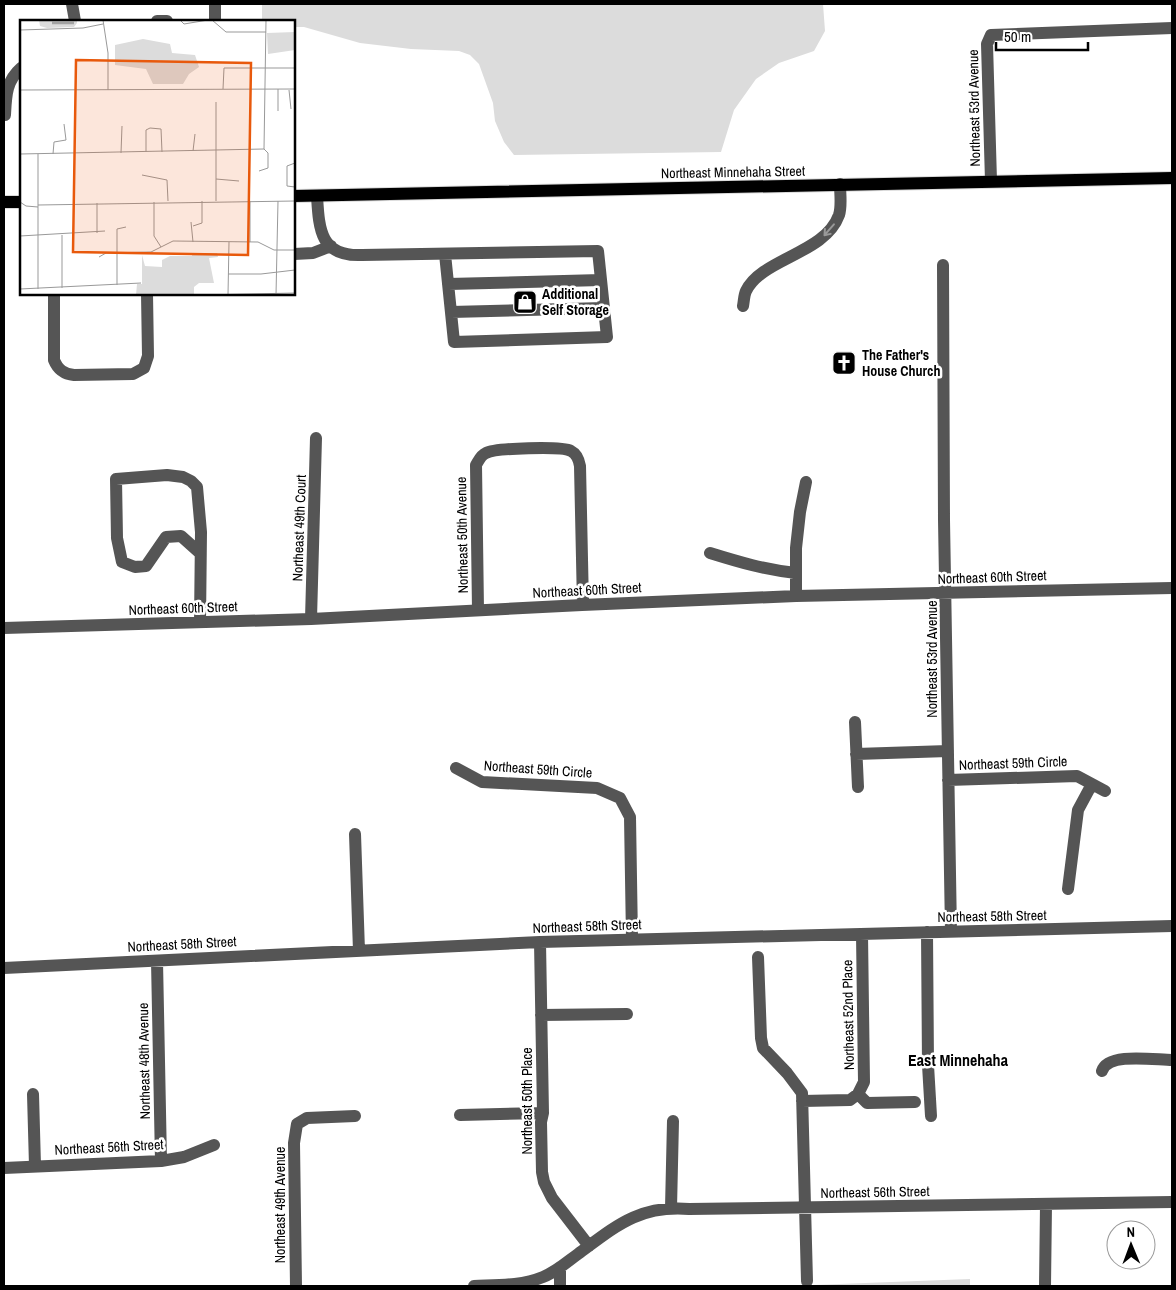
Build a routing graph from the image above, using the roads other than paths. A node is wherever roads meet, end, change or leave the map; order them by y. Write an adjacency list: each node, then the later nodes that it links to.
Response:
1 (72, 4): 3 (street)
2 (215, 4): 4 (street)
3 (75, 20)
4 (215, 20)
5 (1172, 28): 9 (street, Northeast 53rd Avenue)
6 (20, 70): 7 (street)
7 (5, 115)
8 (1172, 178): 9 (main road, Northeast Minnehaha Street)
9 (991, 181): 10 (main road, Northeast Minnehaha Street)
10 (840, 184): 12 (main road, Northeast Minnehaha Street); 23 (street, one-way to 23)
11 (295, 196): 12 (main road, Northeast Minnehaha Street)
12 (317, 196): 15 (street)
13 (4, 202): 14 (main road)
14 (20, 202)
15 (331, 246): 16 (street); 17 (street)
16 (295, 254)
17 (445, 254): 19 (street); 20 (street)
18 (944, 265): 32 (street, Northeast 53rd Avenue)
19 (601, 280): 20 (street); 24 (street)
20 (448, 284): 25 (street)
21 (54, 295): 22 (street)
22 (148, 295)
23 (743, 306)
24 (604, 308): 25 (street); 25 (street)
25 (451, 312)
26 (316, 438): 36 (street, Northeast 49th Court)
27 (806, 482): 30 (street)
28 (200, 553): 28 (street); 37 (street)
29 (710, 553): 30 (street)
30 (796, 573): 33 (street)
31 (1172, 588): 32 (street, Northeast 60th Street)
32 (946, 594): 33 (street, Northeast 60th Street); 40 (street, Northeast 53rd Avenue)
33 (796, 596): 34 (street, Northeast 60th Street)
34 (584, 605): 35 (street, Northeast 60th Street); 35 (street, Northeast 50th Avenue)
35 (478, 610): 36 (street, Northeast 60th Street)
36 (311, 619): 37 (street, Northeast 60th Street)
37 (200, 622): 38 (street, Northeast 60th Street)
38 (4, 628)
39 (855, 722): 41 (street)
40 (948, 751): 41 (street); 43 (street, Northeast 53rd Avenue)
41 (856, 754): 45 (street)
42 (456, 768): 53 (street, Northeast 59th Circle)
43 (948, 780): 44 (street, Northeast 59th Circle); 51 (street, Northeast 53rd Avenue)
44 (1092, 784): 46 (street, Northeast 59th Circle); 48 (street)
45 (858, 787)
46 (1105, 791)
47 (355, 834): 55 (street)
48 (1068, 888)
49 (1172, 926): 51 (street, Northeast 58th Street)
50 (927, 932): 51 (street, Northeast 58th Street); 52 (street, Northeast 58th Street); 70 (street)
51 (951, 932)
52 (862, 934): 53 (street, Northeast 58th Street); 64 (street, Northeast 52nd Place)
53 (632, 939): 54 (street, Northeast 58th Street)
54 (540, 942): 55 (street, Northeast 58th Street); 60 (street, Northeast 50th Place)
55 (359, 951): 57 (street, Northeast 58th Street)
56 (758, 957): 65 (street)
57 (157, 961): 58 (street, Northeast 58th Street); 73 (street, Northeast 48th Avenue)
58 (4, 968)
59 (627, 1014): 60 (street)
60 (541, 1015): 67 (street, Northeast 50th Place)
61 (1172, 1060): 62 (street)
62 (1102, 1071)
63 (33, 1094): 74 (street)
64 (858, 1094): 65 (street); 66 (street)
65 (802, 1102): 79 (street)
66 (915, 1102)
67 (543, 1113): 68 (street); 80 (street, Northeast 50th Place)
68 (460, 1115)
69 (355, 1116): 83 (street, Northeast 49th Avenue)
70 (931, 1116)
71 (673, 1121): 78 (street)
72 (214, 1145): 73 (street, Northeast 56th Street)
73 (161, 1161): 74 (street, Northeast 56th Street)
74 (35, 1166): 75 (street, Northeast 56th Street)
75 (4, 1168)
76 (1172, 1202): 77 (street, Northeast 56th Street)
77 (1046, 1205): 79 (street, Northeast 56th Street); 86 (street)
78 (671, 1208): 79 (street, Northeast 56th Street); 80 (street, Northeast 56th Street)
79 (804, 1208): 82 (street)
80 (589, 1246): 81 (street, Northeast 56th Street)
81 (560, 1268): 84 (street, Northeast 56th Street); 85 (street)
82 (807, 1281)
83 (296, 1286)
84 (474, 1286)
85 (560, 1286)
86 (1045, 1286)

